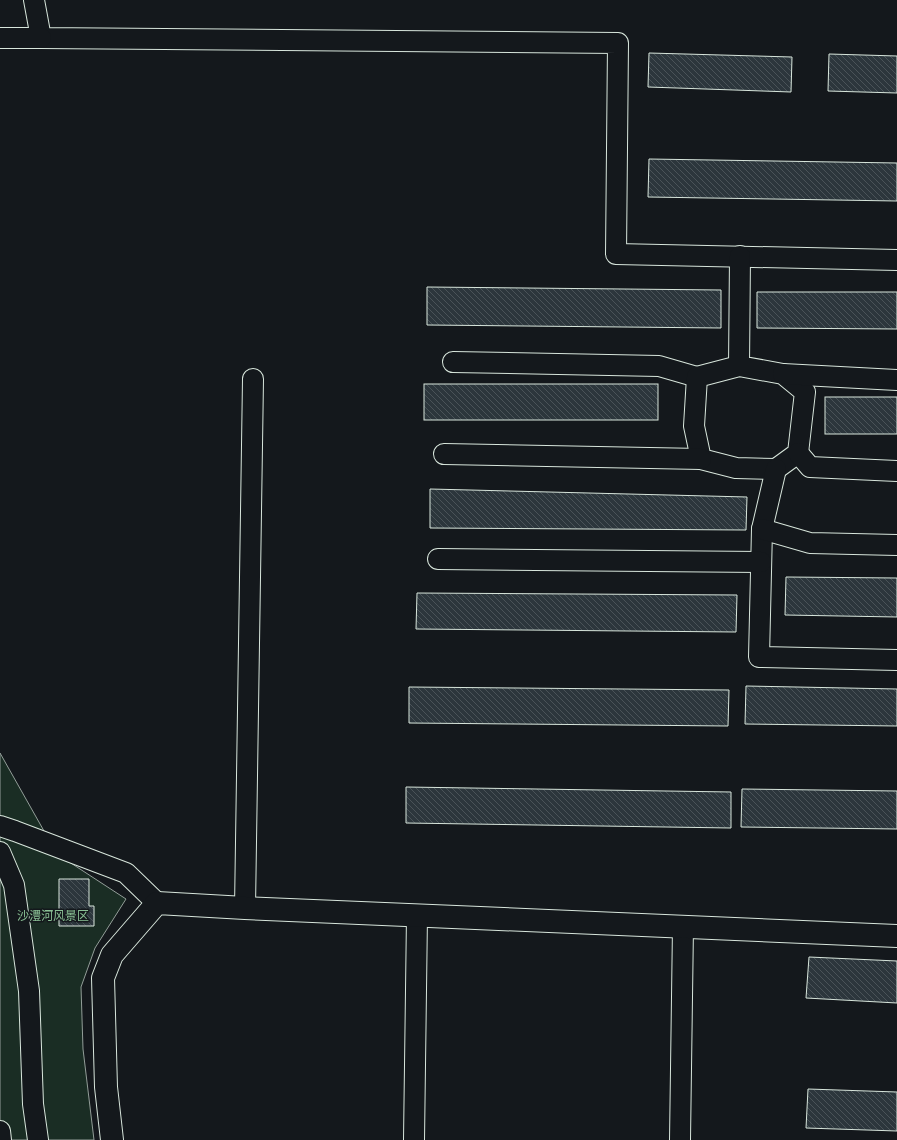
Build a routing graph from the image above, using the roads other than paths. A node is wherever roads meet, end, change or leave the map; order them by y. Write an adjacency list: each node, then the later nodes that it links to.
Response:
1 (34, 0): 3 (street)
2 (0, 38): 3 (street)
3 (41, 38): 4 (street)
4 (740, 256): 5 (street); 7 (street)
5 (897, 260)
6 (454, 362): 9 (street)
7 (739, 366): 8 (street); 9 (street)
8 (783, 374): 11 (street); 12 (street)
9 (697, 377): 14 (street)
10 (254, 379): 25 (street)
11 (897, 380)
12 (798, 453): 15 (street); 16 (street)
13 (444, 454): 14 (street)
14 (701, 459): 15 (street)
15 (776, 469): 17 (street)
16 (897, 471)
17 (762, 530): 18 (street); 20 (street)
18 (897, 545)
19 (438, 559): 20 (street)
20 (761, 562): 21 (street)
21 (897, 660)
22 (0, 826): 24 (street)
23 (0, 852): 31 (street)
24 (157, 902): 25 (street); 32 (street)
25 (245, 908): 26 (street)
26 (417, 915): 27 (street); 33 (street)
27 (683, 926): 28 (street); 34 (street)
28 (897, 936)
29 (0, 1131): 30 (street)
30 (1, 1140)
31 (38, 1140)
32 (112, 1140)
33 (414, 1140)
34 (680, 1140)

